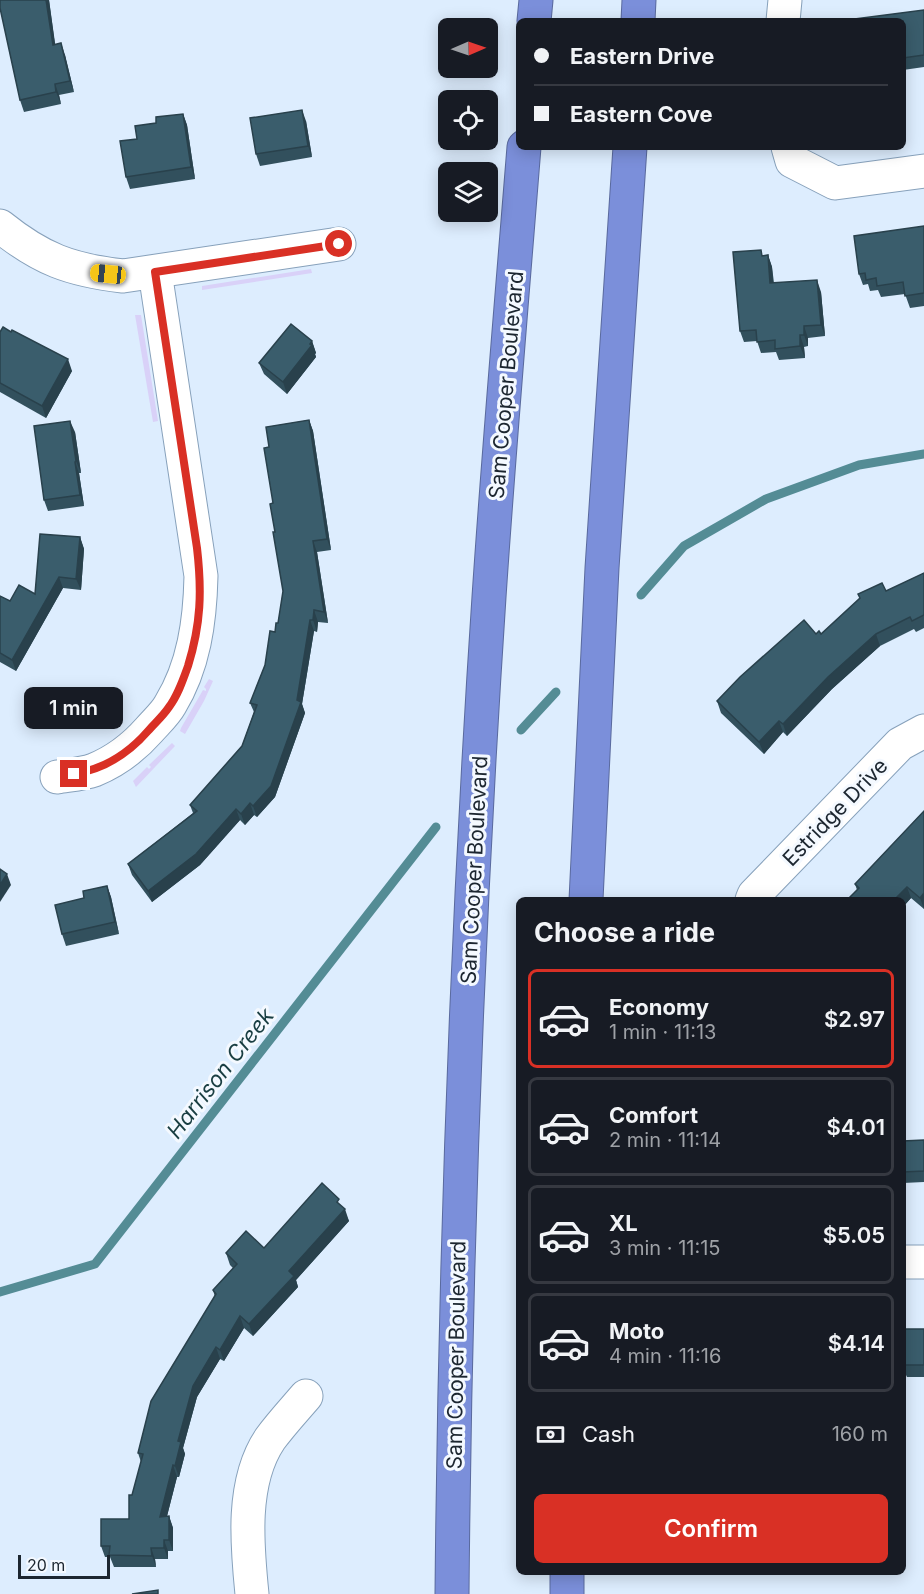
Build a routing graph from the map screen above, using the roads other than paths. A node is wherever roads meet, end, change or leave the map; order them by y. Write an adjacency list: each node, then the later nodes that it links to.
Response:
1 (536, 0): 4 (highway)
2 (639, 0): 5 (highway)
3 (785, 0): 6 (street)
4 (534, 18)
5 (638, 18)
6 (783, 18)
7 (524, 150): 23 (highway, Sam Cooper Boulevard)
8 (630, 150): 16 (highway)
9 (790, 154): 10 (street)
10 (924, 171)
11 (0, 226): 13 (street)
12 (339, 244): 13 (street)
13 (155, 272): 15 (street)
14 (924, 731): 17 (street, Estridge Drive)
15 (57, 777)
16 (586, 897)
17 (753, 897)
18 (906, 1262): 19 (street)
19 (924, 1262)
20 (306, 1396): 22 (street)
21 (567, 1575): 24 (highway)
22 (252, 1594)
23 (452, 1594)
24 (567, 1594)

